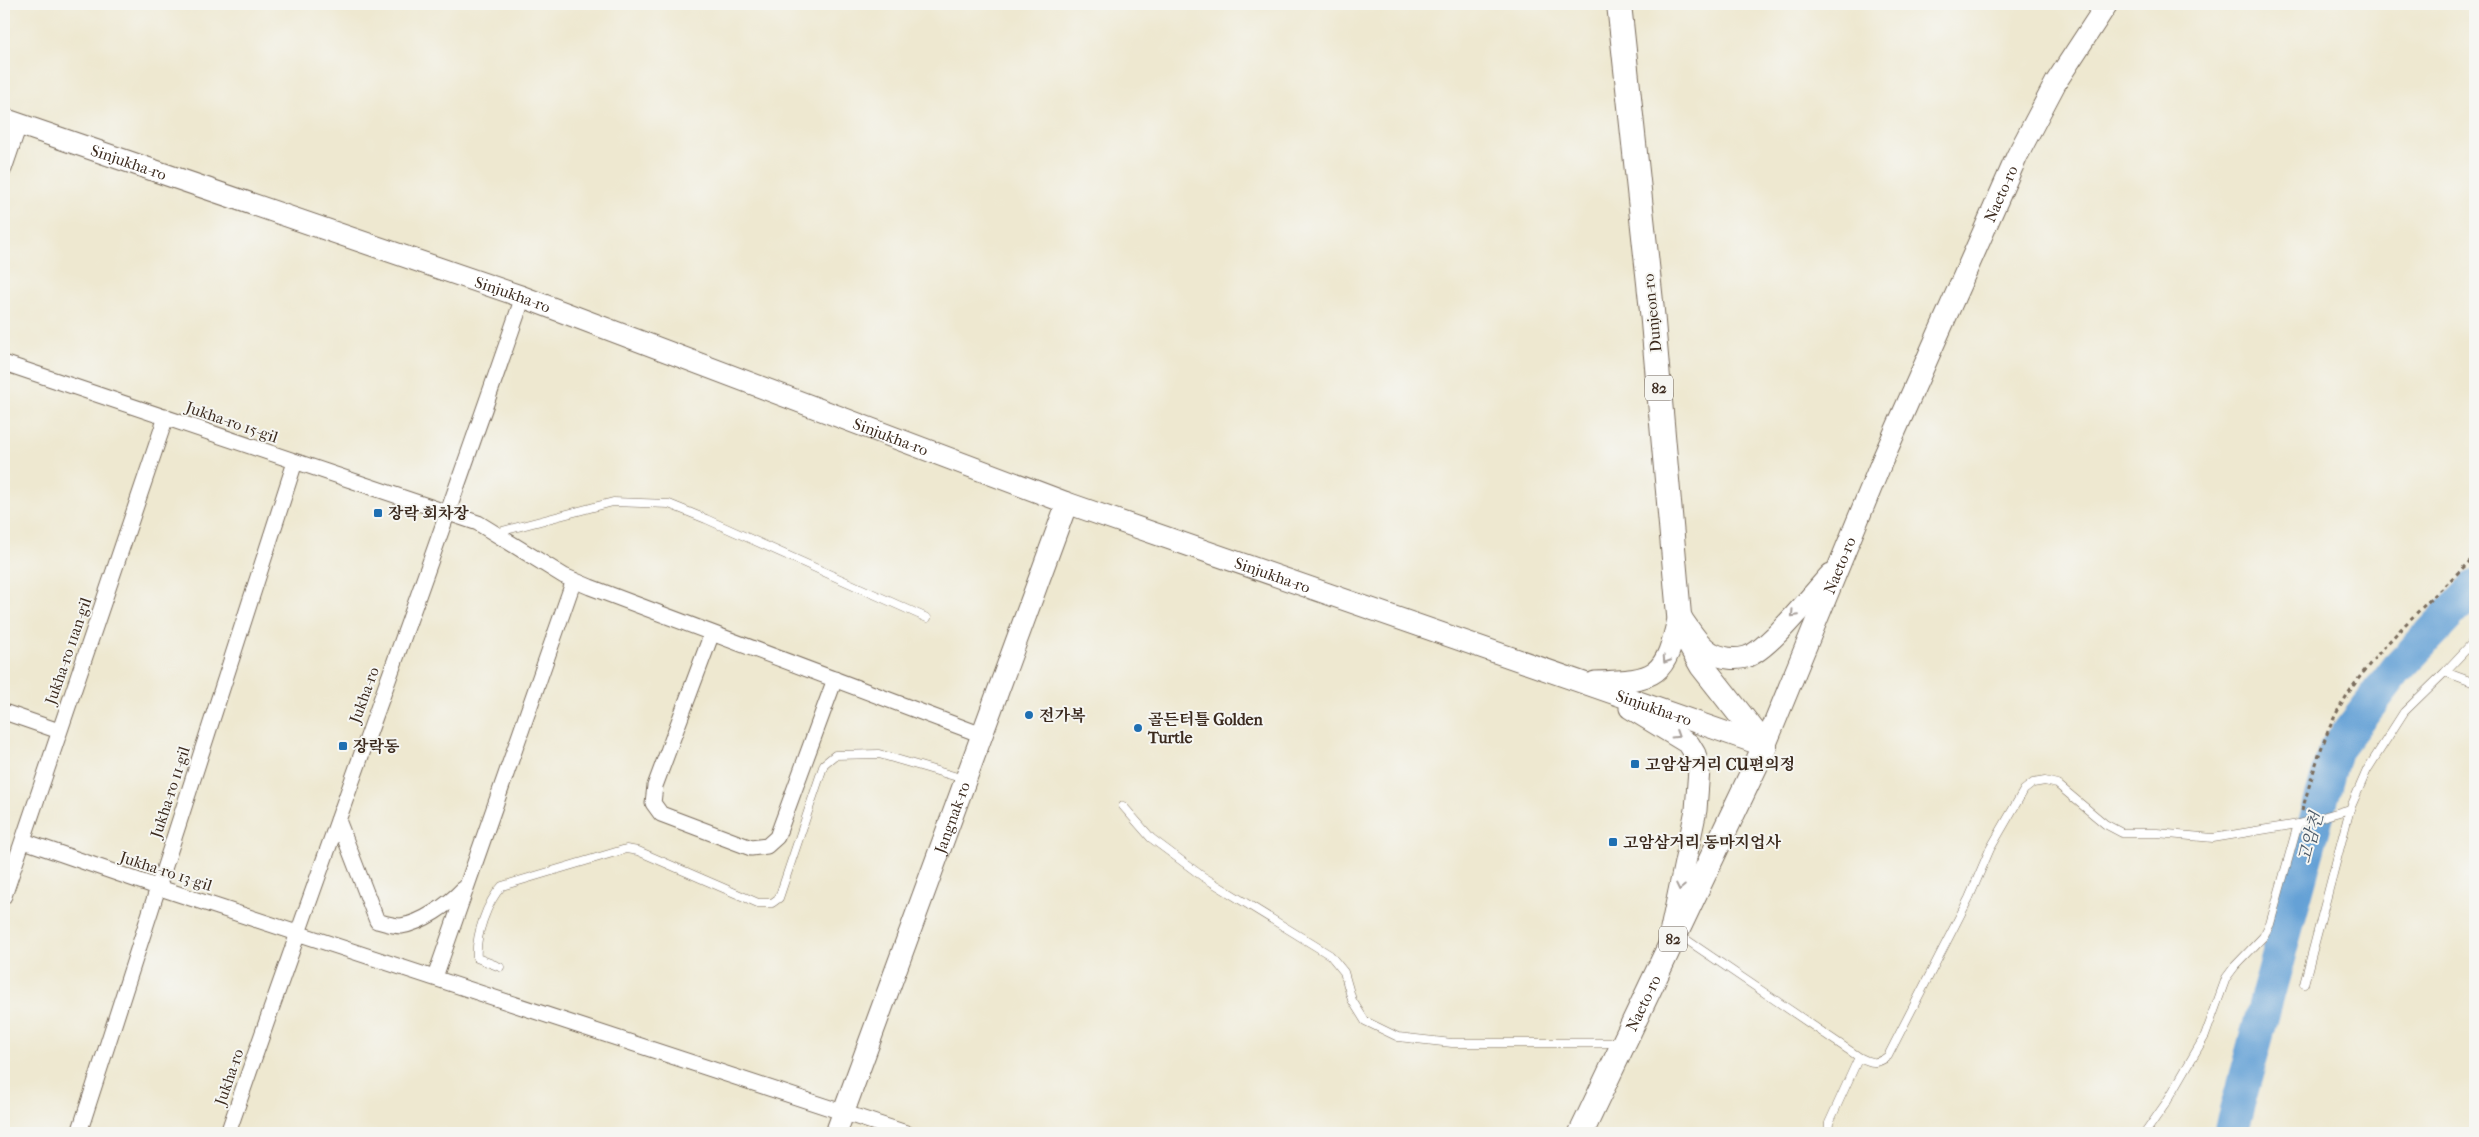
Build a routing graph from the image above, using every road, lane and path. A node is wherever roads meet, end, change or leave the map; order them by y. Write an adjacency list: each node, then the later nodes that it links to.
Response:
1 (1619, 4): 15 (main road, Dunjeon-ro / 82)
2 (2107, 4): 13 (street, Naeto-ro)
3 (11, 122): 4 (street, Sinjukha-ro); 5 (street, Sinjukha-ro)
4 (4, 169)
5 (522, 297): 9 (street, Sinjukha-ro); 10 (street, Jukha-ro)
6 (4, 363): 7 (street, Jukha-ro 15-gil)
7 (166, 417): 8 (street, Jukha-ro 15-gil); 24 (street, Jukha-ro 11an-gil)
8 (295, 462): 10 (street, Jukha-ro 15-gil); 34 (street, Jukha-ro 11-gil)
9 (1067, 503): 21 (street, Sinjukha-ro); 25 (street, Jangnak-ro)
10 (448, 513): 11 (street, Jukha-ro 15-gil); 30 (street, Jukha-ro)
11 (495, 533): 14 (street, Jukha-ro 15-gil); 16 (lane)
12 (2475, 556): 31 (path)
13 (1839, 565): 15 (street, one-way to 15); 26 (street, Naeto-ro)
14 (574, 580): 17 (street, Jukha-ro 15-gil); 33 (street)
15 (1679, 615): 21 (street, one-way to 21); 26 (main road, Dunjeon-ro / 82)
16 (928, 618)
17 (712, 633): 20 (street, Jukha-ro 15-gil); 20 (street)
18 (2475, 640): 19 (lane)
19 (2445, 672): 22 (lane); 29 (lane)
20 (835, 679): 25 (street, Jukha-ro 15-gil)
21 (1583, 682): 26 (street, Sinjukha-ro); 38 (street, one-way to 38)
22 (2475, 683)
23 (4, 712): 24 (street)
24 (59, 731): 32 (street, Jukha-ro 11an-gil)
25 (982, 735): 27 (street, Jangnak-ro)
26 (1766, 746): 37 (main road, Naeto-ro / 82)
27 (966, 780): 39 (lane); 44 (street, Jangnak-ro)
28 (1123, 806): 42 (lane)
29 (2350, 809): 31 (lane); 41 (lane)
30 (338, 820): 33 (street); 36 (street, Jukha-ro)
31 (2301, 823): 43 (lane); 51 (lane)
32 (24, 841): 34 (street, Jukha-ro 13-gil); 35 (street, Jukha-ro 11an-gil)
33 (468, 884): 40 (street)
34 (157, 887): 36 (street, Jukha-ro 13-gil); 45 (street, Jukha-ro 11-gil)
35 (4, 896)
36 (298, 932): 40 (street, Jukha-ro 13-gil); 46 (street, Jukha-ro)
37 (1677, 933): 38 (main road, Naeto-ro / 82); 43 (lane)
38 (1666, 955): 42 (main road, Naeto-ro / 82)
39 (500, 967)
40 (435, 977): 44 (street, Jukha-ro 13-gil)
41 (2304, 984)
42 (1624, 1043): 49 (main road, Naeto-ro / 82)
43 (1859, 1057): 50 (lane)
44 (844, 1113): 47 (street, Jangnak-ro); 48 (street, Jukha-ro 13-gil)
45 (78, 1133)
46 (228, 1133)
47 (836, 1133)
48 (906, 1133)
49 (1581, 1133)
50 (1828, 1133)
51 (2145, 1133)

